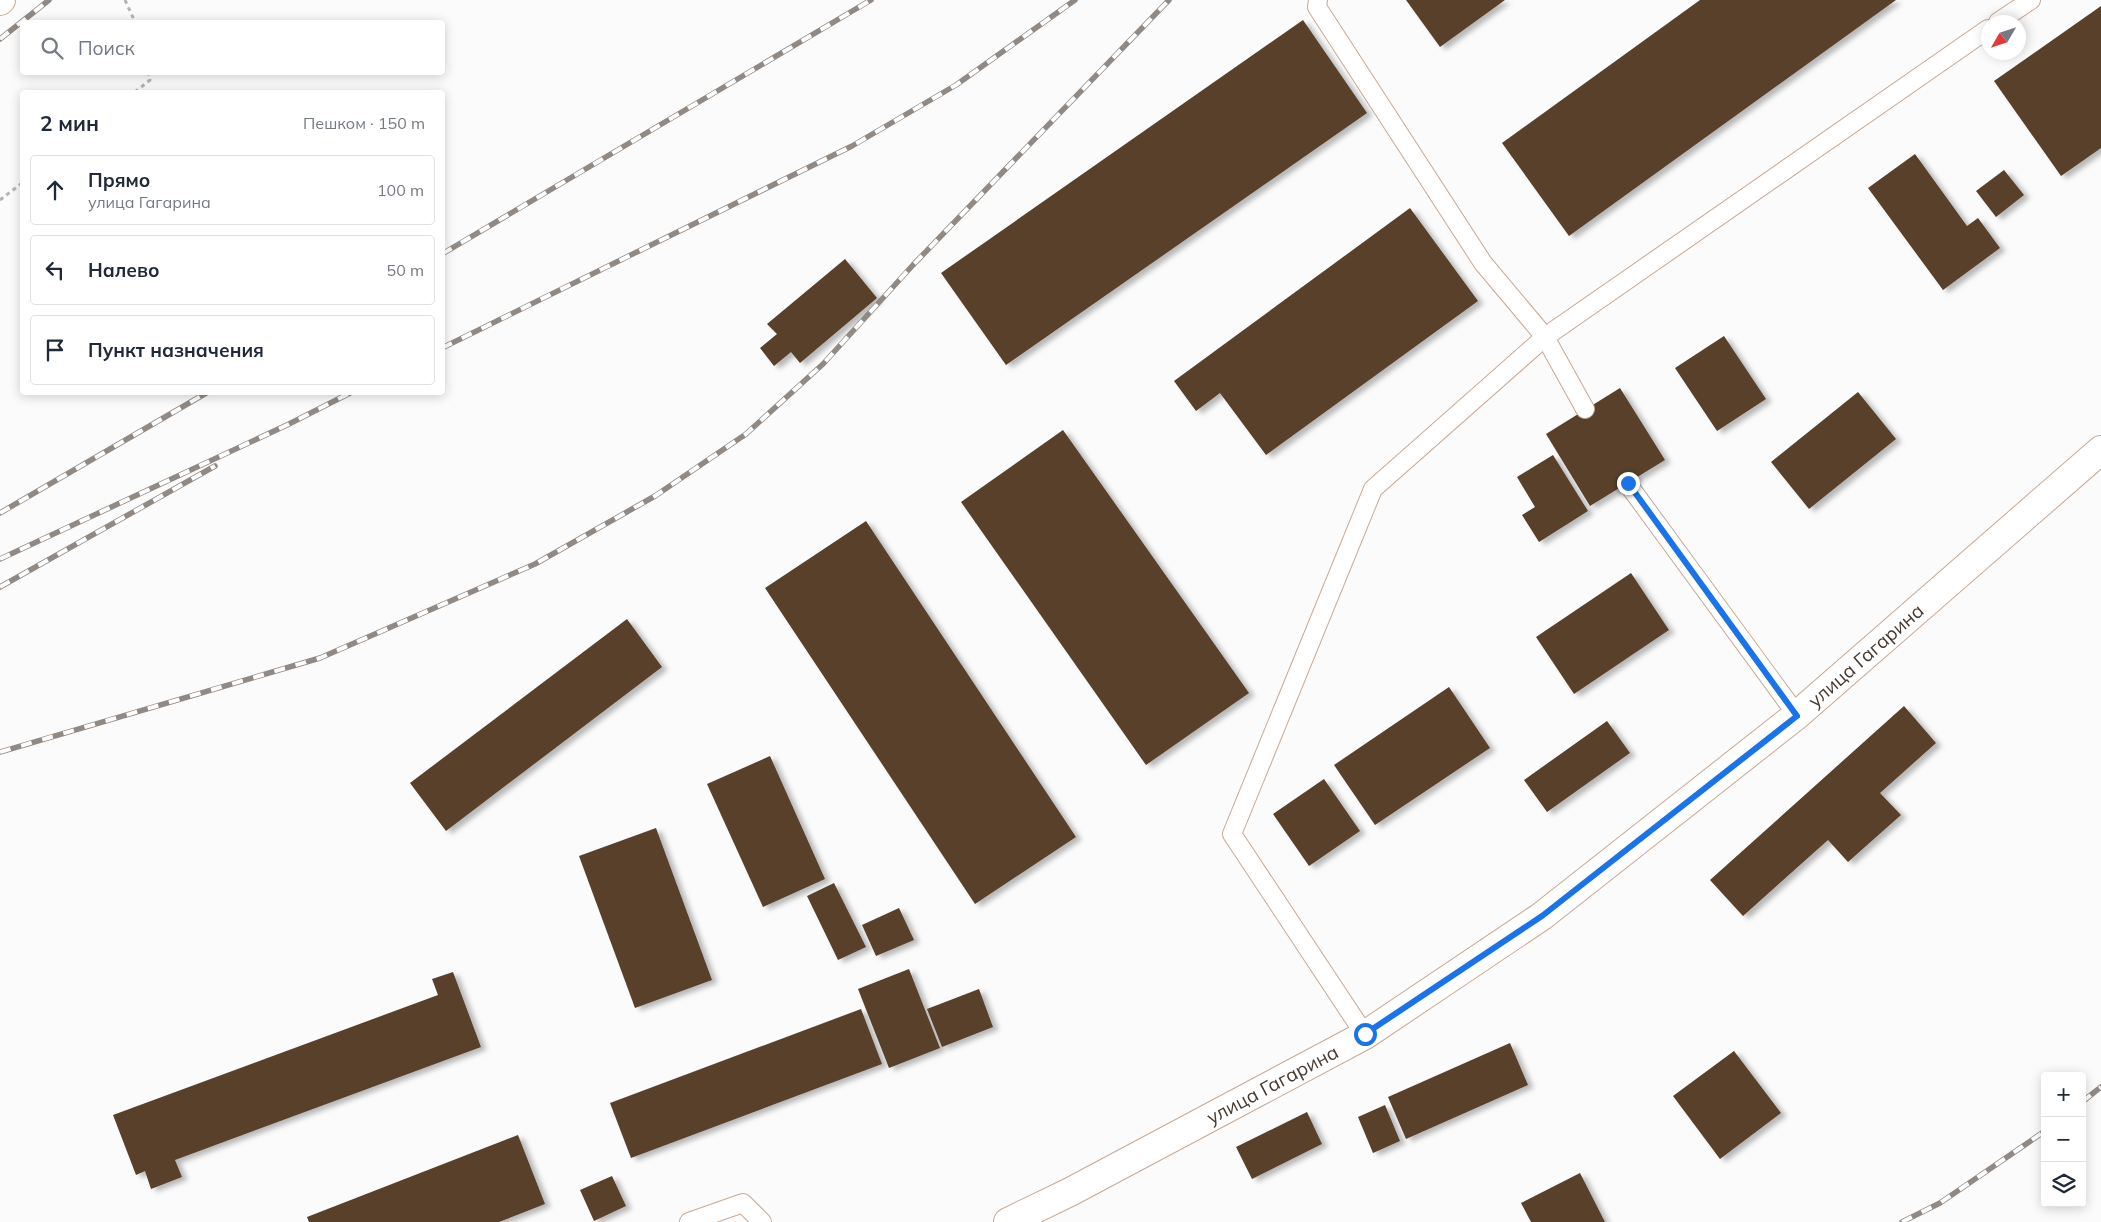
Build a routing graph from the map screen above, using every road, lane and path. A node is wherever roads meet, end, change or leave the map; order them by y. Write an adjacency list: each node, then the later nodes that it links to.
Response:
1 (125, 0): 5 (path)
2 (1318, 0): 11 (lane)
3 (2031, 0): 4 (lane)
4 (2008, 15)
5 (134, 20)
6 (1981, 34): 11 (lane)
7 (149, 75): 8 (path)
8 (138, 90)
9 (20, 185): 10 (path)
10 (0, 200)
11 (1545, 337): 12 (lane); 16 (lane)
12 (1585, 409)
13 (2101, 450): 15 (street, улица Гагарина)
14 (1628, 483): 15 (lane)
15 (1797, 716): 16 (street, улица Гагарина)
16 (1365, 1034): 19 (street, улица Гагарина)
17 (689, 1222): 18 (lane)
18 (762, 1222)
19 (1008, 1222)

